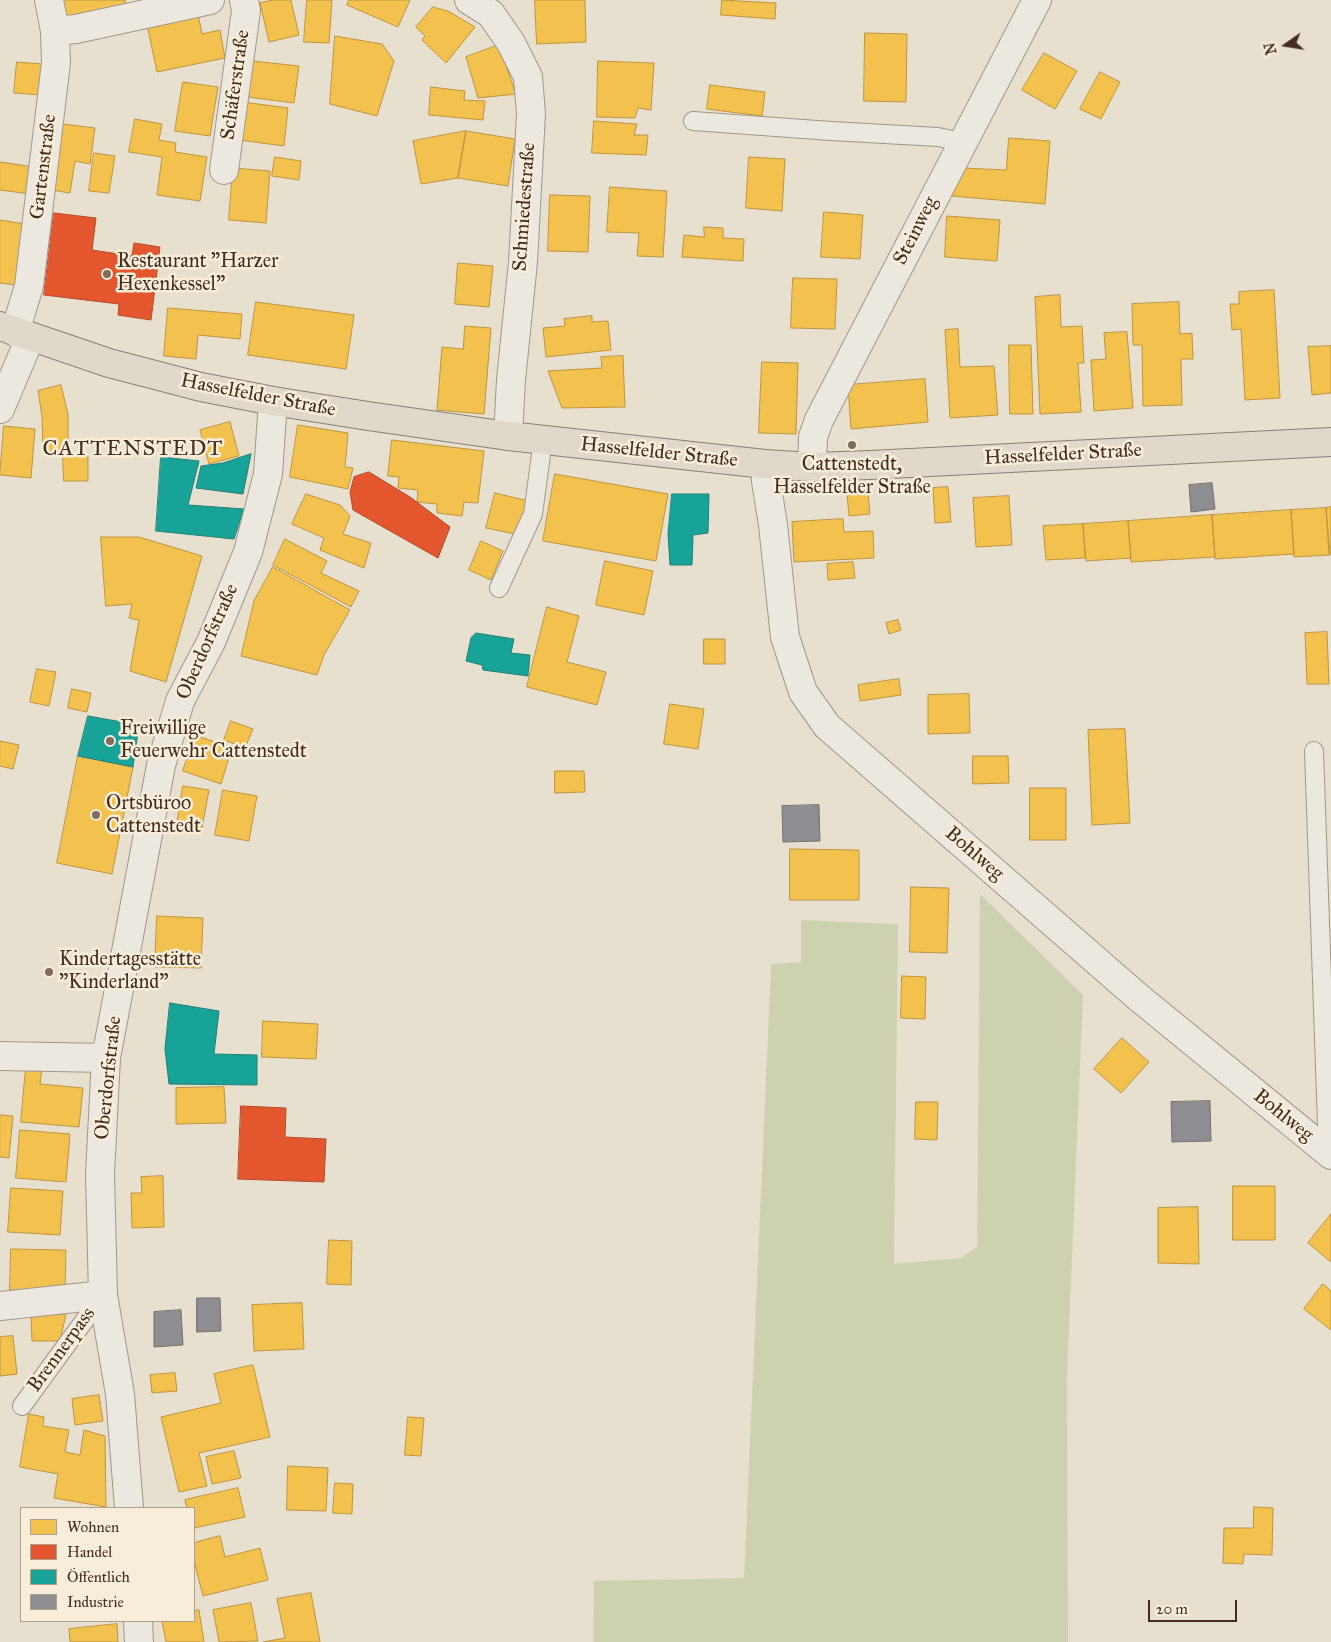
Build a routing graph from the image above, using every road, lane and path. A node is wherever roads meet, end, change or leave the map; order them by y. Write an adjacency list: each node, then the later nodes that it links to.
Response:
1 (49, 0): 6 (street, Gartenstraße)
2 (210, 0): 6 (street)
3 (244, 0): 9 (street, Schäferstraße)
4 (469, 0): 13 (street, Schmiedestraße)
5 (1037, 0): 8 (street, Steinweg)
6 (55, 31): 10 (street, Gartenstraße)
7 (693, 121): 8 (lane)
8 (962, 142): 17 (street, Steinweg)
9 (224, 170)
10 (15, 332): 11 (main road, Hasselfelder Straße); 12 (street, Gartenstraße)
11 (273, 401): 13 (main road, Hasselfelder Straße); 21 (street, Oberdorfstraße)
12 (0, 409)
13 (508, 436): 14 (main road, Hasselfelder Straße)
14 (543, 440): 16 (main road, Hasselfelder Straße); 18 (lane)
15 (1331, 442): 17 (main road, Hasselfelder Straße)
16 (765, 464): 17 (main road, Hasselfelder Straße); 22 (street, Bohlweg)
17 (812, 466)
18 (499, 588)
19 (1314, 751): 22 (lane)
20 (0, 1056): 21 (street)
21 (106, 1058): 23 (street, Oberdorfstraße)
22 (1330, 1154)
23 (103, 1295): 24 (street); 25 (lane, Brennerpass); 26 (street, Oberdorfstraße)
24 (0, 1306)
25 (22, 1406)
26 (129, 1507)
27 (138, 1622): 28 (street)
28 (139, 1642)

